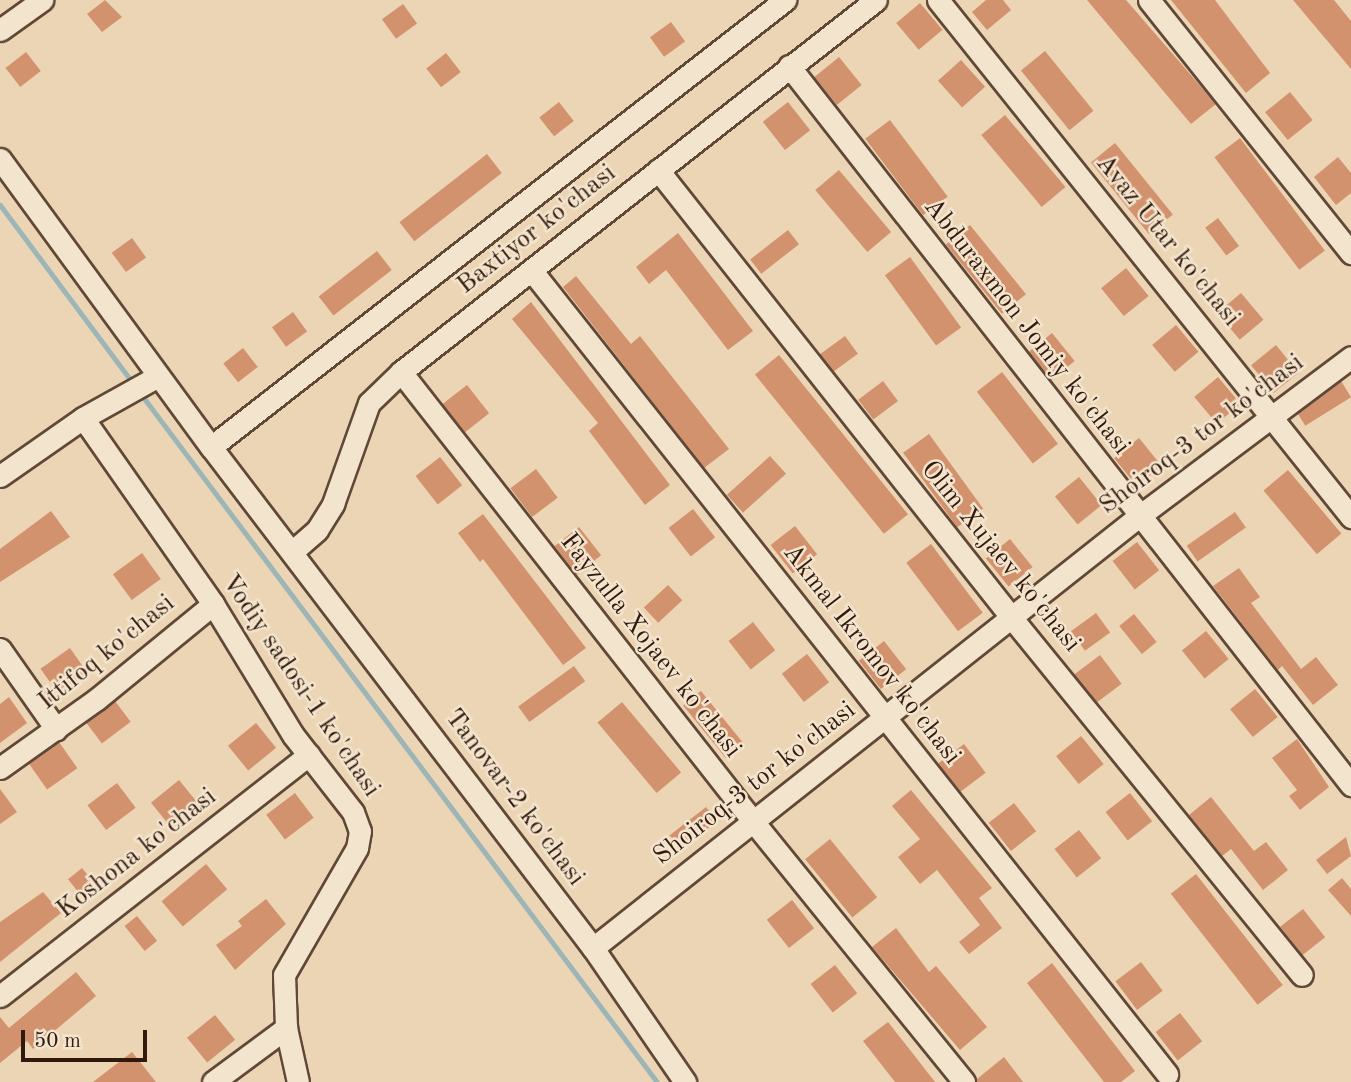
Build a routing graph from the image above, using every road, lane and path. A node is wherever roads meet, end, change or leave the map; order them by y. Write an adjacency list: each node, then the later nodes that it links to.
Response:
1 (42, 0): 6 (street)
2 (785, 0): 17 (street)
3 (876, 0): 7 (street, Baxtiyor ko'chasi)
4 (938, 0): 16 (street, Avaz Utar ko'chasi)
5 (1149, 0): 10 (street)
6 (0, 30)
7 (789, 66): 9 (street, Baxtiyor ko'chasi); 19 (street, Abduraxmon Jomiy ko'chasi)
8 (0, 159): 14 (street, Tanovar-2 ko'chasi)
9 (658, 170): 11 (street, Baxtiyor ko'chasi); 23 (street, Olim Xujaev ko'chasi)
10 (1351, 253)
11 (532, 271): 13 (street, Baxtiyor ko'chasi); 25 (street, Akmal Ikromov ko'chasi)
12 (1351, 357): 16 (street, Shoiroq-3 tor ko'chasi)
13 (401, 372): 21 (street, Baxtiyor ko'chasi); 30 (street, Fayzulla Xojaev ko'chasi)
14 (158, 376): 15 (street); 17 (street, Tanovar-2 ko'chasi)
15 (83, 418): 18 (street); 22 (street, Vodiy sadosi-1 ko'chasi)
16 (1273, 419): 19 (street, Shoiroq-3 tor ko'chasi); 20 (street, Avaz Utar ko'chasi)
17 (211, 447): 21 (street, Tanovar-2 ko'chasi)
18 (0, 476)
19 (1138, 517): 23 (street, Shoiroq-3 tor ko'chasi); 29 (street, Abduraxmon Jomiy ko'chasi)
20 (1351, 517)
21 (293, 551): 31 (street, Tanovar-2 ko'chasi)
22 (213, 604): 26 (street, Ittifoq ko'chasi); 27 (street, Vodiy sadosi-1 ko'chasi)
23 (1011, 617): 25 (street, Shoiroq-3 tor ko'chasi); 32 (street, Olim Xujaev ko'chasi)
24 (0, 649): 26 (street)
25 (885, 718): 30 (street, Shoiroq-3 tor ko'chasi); 35 (street, Akmal Ikromov ko'chasi)
26 (56, 729): 28 (street, Ittifoq ko'chasi)
27 (309, 755): 33 (street, Koshona ko'chasi); 34 (street, Vodiy sadosi-1 ko'chasi)
28 (0, 768)
29 (1351, 785)
30 (752, 820): 31 (street, Shoiroq-3 tor ko'chasi); 39 (street, Fayzulla Xojaev ko'chasi)
31 (593, 948): 38 (street, Tanovar-2 ko'chasi)
32 (1302, 975)
33 (0, 996)
34 (286, 1028): 36 (street); 37 (street, Vodiy sadosi-1 ko'chasi)
35 (1167, 1074)
36 (213, 1082)
37 (298, 1082)
38 (685, 1082)
39 (964, 1082)

